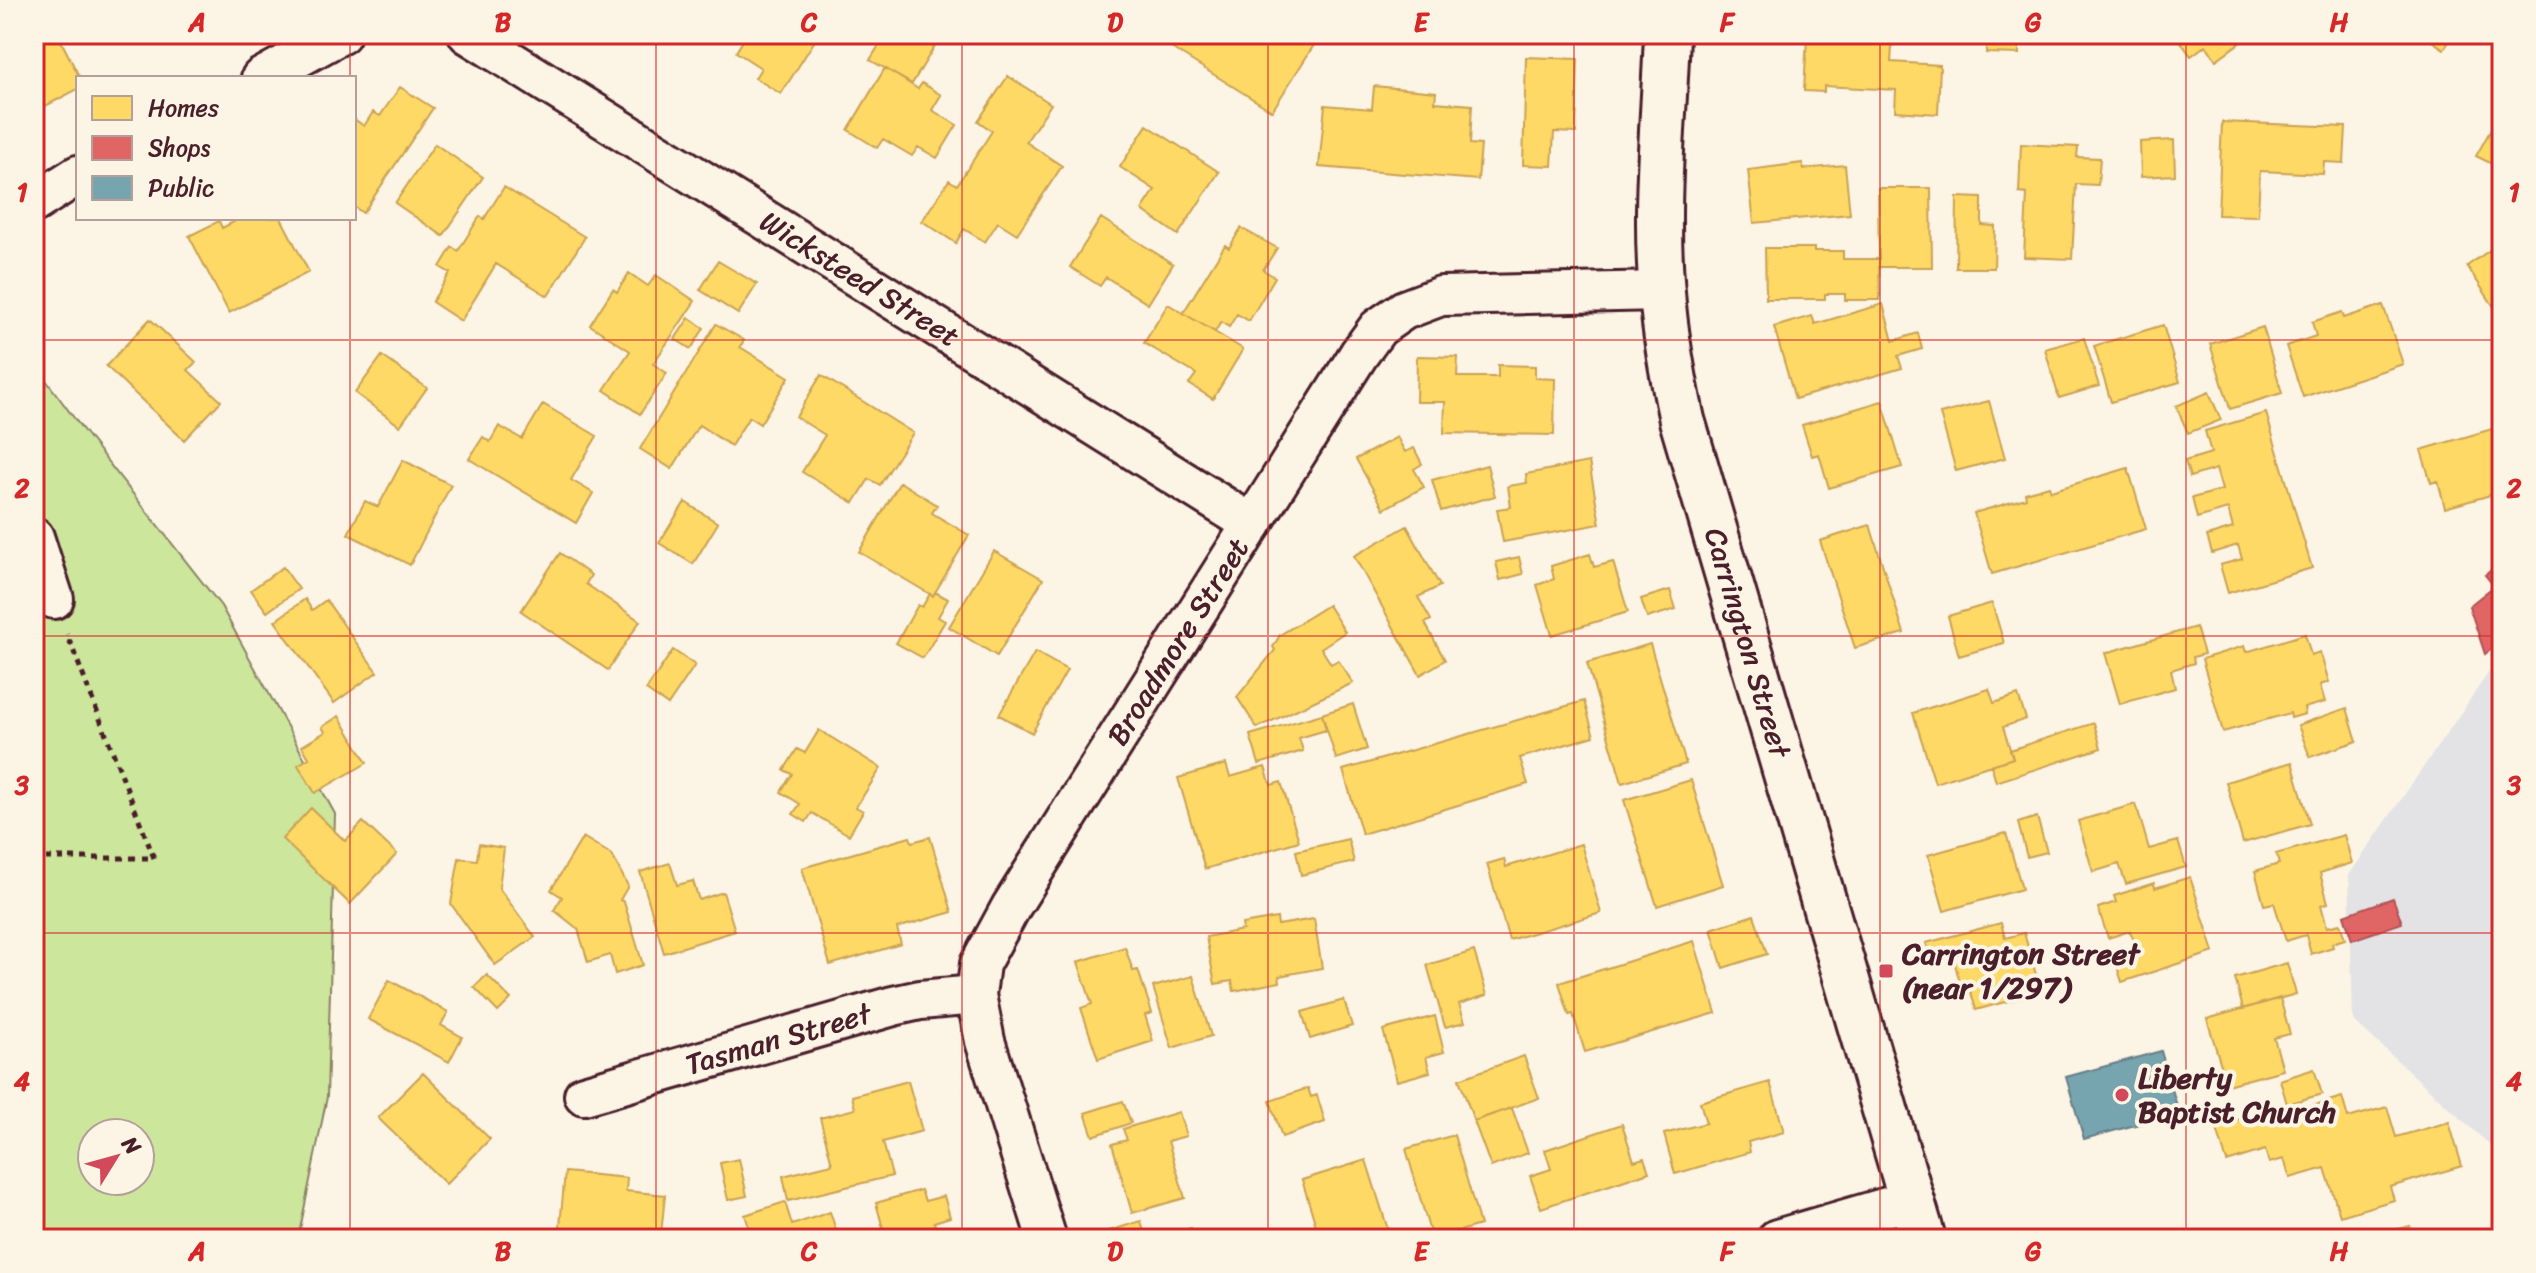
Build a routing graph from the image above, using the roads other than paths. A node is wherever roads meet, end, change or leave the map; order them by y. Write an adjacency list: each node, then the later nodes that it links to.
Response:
1 (341, 34): 4 (street)
2 (468, 34): 8 (street, Wicksteed Street)
3 (1667, 34): 7 (main road, Carrington Street)
4 (265, 76)
5 (76, 176): 6 (street)
6 (34, 203)
7 (1662, 291): 8 (street, Broadmore Street); 13 (main road, Carrington Street)
8 (1252, 524): 11 (street, Broadmore Street)
9 (34, 537): 10 (street)
10 (54, 599)
11 (976, 995): 12 (street, Tasman Street); 14 (street, Broadmore Street)
12 (584, 1095)
13 (1917, 1220): 15 (street)
14 (1047, 1239)
15 (1777, 1239)

